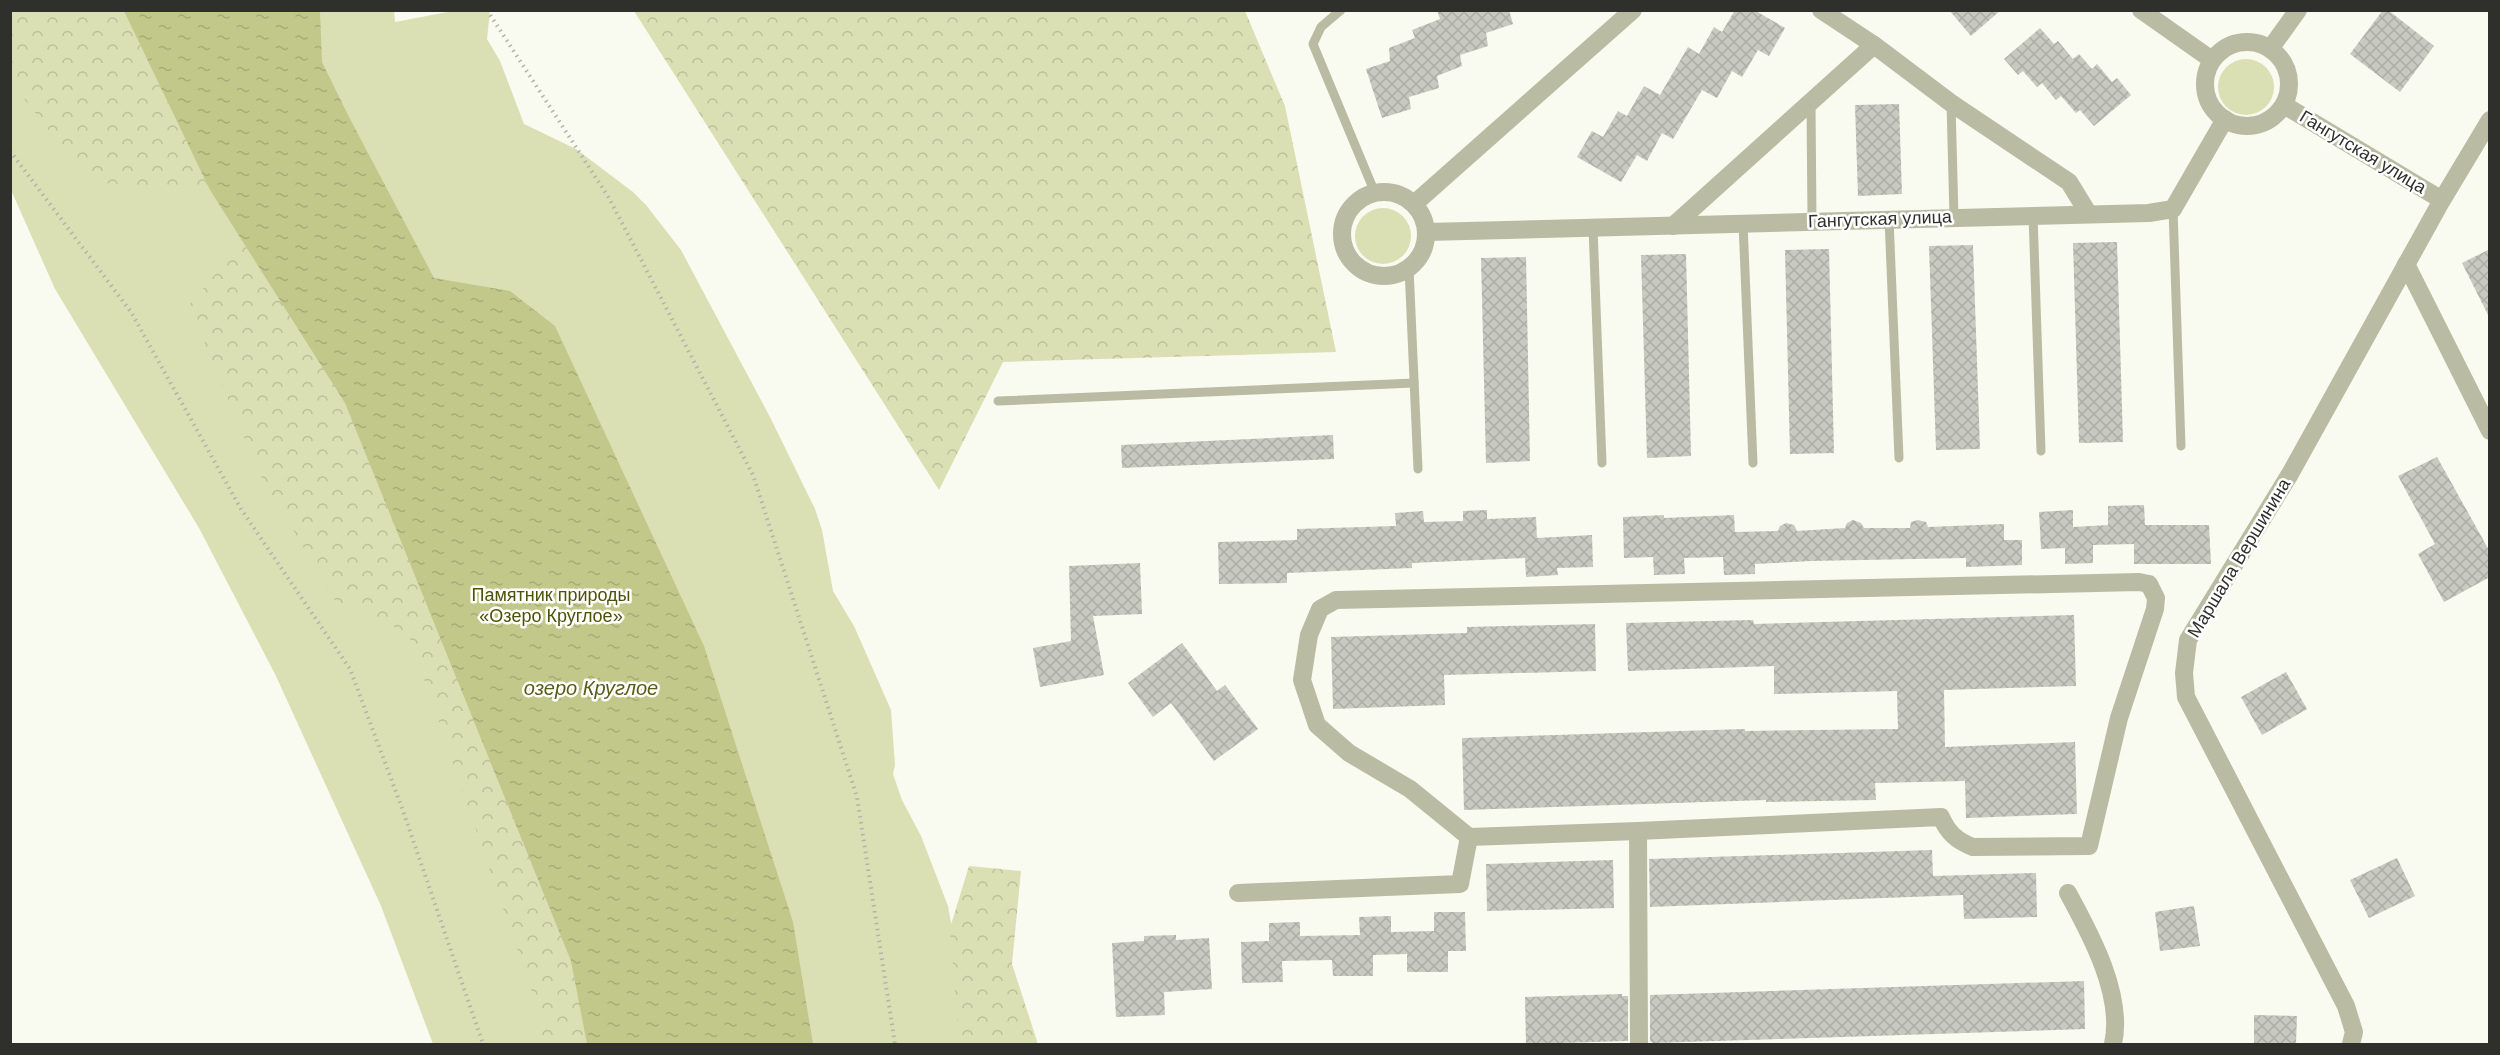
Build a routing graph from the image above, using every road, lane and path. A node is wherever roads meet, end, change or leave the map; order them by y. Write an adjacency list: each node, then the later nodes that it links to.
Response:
1 (487, 10): 45 (path)
2 (1341, 10): 16 (lane)
3 (1633, 10): 18 (street)
4 (1821, 10): 7 (street)
5 (2141, 10): 9 (street)
6 (2298, 10): 8 (street)
7 (1874, 45): 10 (street); 11 (street)
8 (2270, 49): 9 (street); 12 (street, Гангутская улица)
9 (2212, 60): 13 (street)
10 (1811, 102): 24 (lane); 26 (street)
11 (1951, 103): 20 (street); 22 (lane)
12 (2284, 105): 13 (street, Гангутская улица); 17 (street, Гангутская улица)
13 (2225, 119): 19 (street)
14 (2490, 120): 17 (street, Маршала Вершинина)
15 (10, 151): 44 (path)
16 (1375, 193): 18 (street); 30 (street)
17 (2442, 200): 29 (street, Маршала Вершинина)
18 (1413, 204): 28 (street)
19 (2173, 209): 20 (street, Гангутская улица); 34 (lane)
20 (2088, 213): 21 (street, Гангутская улица)
21 (2033, 215): 22 (street, Гангутская улица); 35 (lane)
22 (1954, 217): 23 (street, Гангутская улица)
23 (1889, 219): 24 (street, Гангутская улица); 36 (lane)
24 (1812, 221): 25 (street, Гангутская улица)
25 (1743, 224): 26 (street, Гангутская улица); 38 (lane)
26 (1673, 226): 27 (street, Гангутская улица)
27 (1593, 228): 28 (street, Гангутская улица); 37 (lane)
28 (1427, 232): 30 (street)
29 (2406, 264): 33 (street); 48 (street, Маршала Вершинина)
30 (1409, 268): 31 (lane)
31 (1414, 383): 32 (lane); 39 (lane)
32 (998, 401)
33 (2490, 431)
34 (2181, 446)
35 (2042, 451)
36 (1899, 458)
37 (1602, 463)
38 (1753, 463)
39 (1418, 469)
40 (1638, 831): 41 (street); 41 (street); 46 (street)
41 (1469, 837): 42 (street)
42 (1238, 893)
43 (2068, 893): 47 (street)
44 (483, 1044)
45 (895, 1044)
46 (1639, 1044)
47 (2113, 1044)
48 (2351, 1044)

